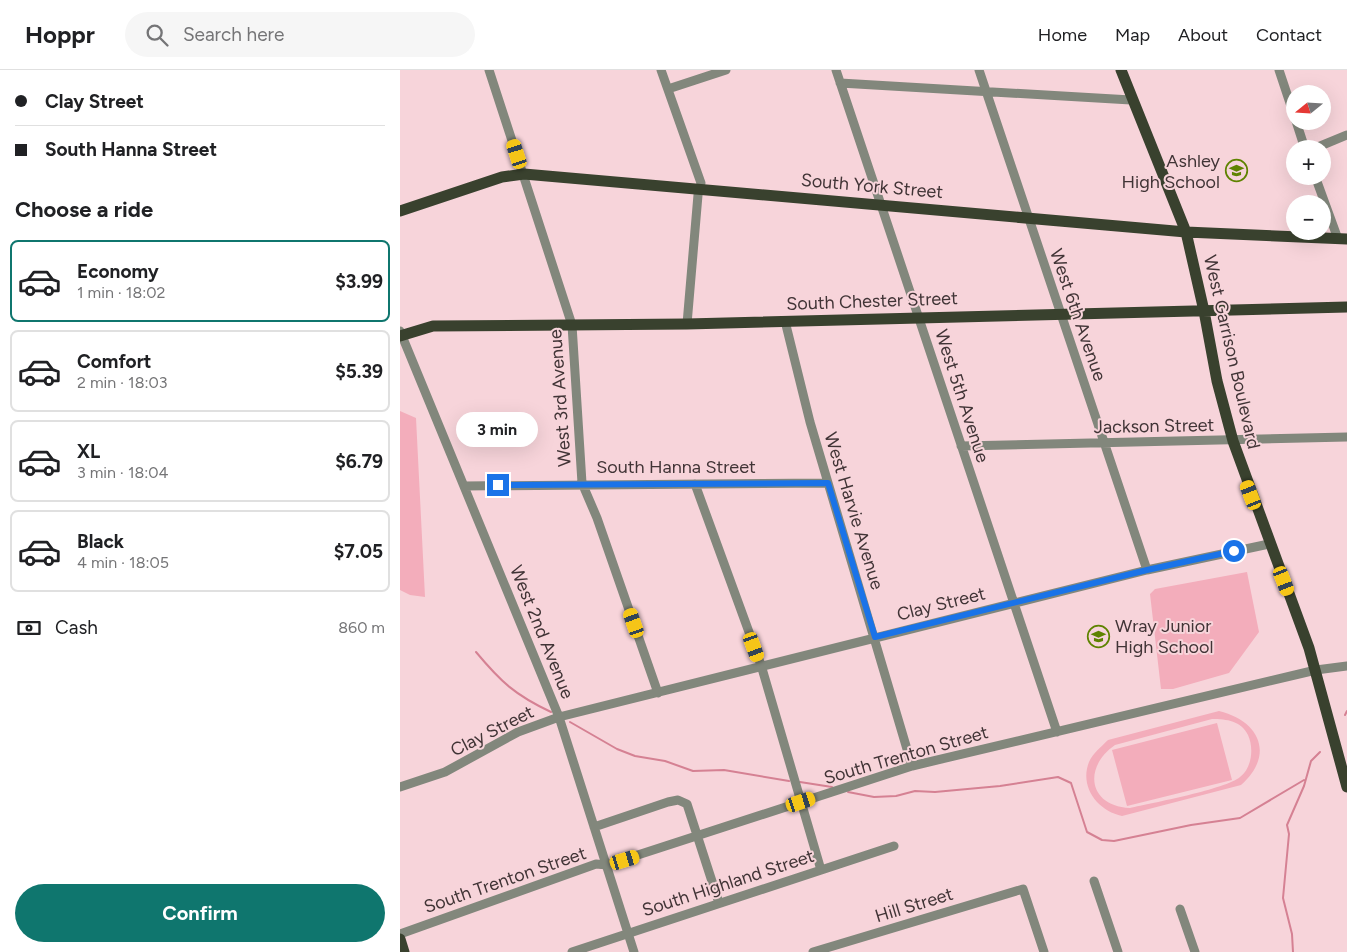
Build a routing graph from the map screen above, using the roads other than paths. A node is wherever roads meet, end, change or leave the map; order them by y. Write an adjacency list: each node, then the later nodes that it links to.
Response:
1 (489, 70): 15 (street, West 3rd Avenue)
2 (662, 70): 9 (street)
3 (726, 70): 9 (street)
4 (836, 70): 8 (street, West 5th Avenue)
5 (979, 70): 10 (street, West 6th Avenue)
6 (1121, 70): 12 (main road, West Garrison Boulevard)
7 (1279, 70): 11 (street)
8 (840, 83): 10 (street); 18 (street, West 5th Avenue)
9 (668, 89): 17 (street)
10 (986, 91): 12 (street); 20 (street, West 6th Avenue)
11 (1286, 91)
12 (1131, 100): 21 (main road, West Garrison Boulevard)
13 (1347, 135): 14 (street)
14 (1331, 142)
15 (524, 174): 17 (main road, South York Street); 19 (main road, South York Street); 29 (street, West 3rd Avenue)
16 (1319, 185): 22 (street)
17 (701, 190): 18 (main road, South York Street); 28 (street)
18 (881, 205): 20 (main road, South York Street); 26 (street, West 5th Avenue)
19 (400, 210)
20 (1028, 217): 21 (main road, South York Street); 25 (street, West 6th Avenue)
21 (1186, 232): 22 (main road, South York Street); 24 (main road, West Garrison Boulevard)
22 (1342, 239)
23 (1347, 307): 24 (main road, South Chester Street)
24 (1204, 311): 25 (main road, South Chester Street); 32 (main road, West Garrison Boulevard)
25 (1061, 314): 26 (main road, South Chester Street); 33 (street, West 6th Avenue)
26 (918, 317): 27 (main road, South Chester Street); 34 (street, West 5th Avenue)
27 (784, 322): 28 (main road, South Chester Street); 36 (street, West Harvie Avenue)
28 (687, 324): 29 (main road, South Chester Street)
29 (572, 325): 30 (main road, South Chester Street); 35 (street, West 3rd Avenue)
30 (400, 334): 38 (street, West 2nd Avenue)
31 (1347, 437): 32 (street, Jackson Street)
32 (1233, 441): 33 (street, Jackson Street); 39 (main road, West Garrison Boulevard)
33 (1104, 442): 34 (street, Jackson Street); 40 (street, West 6th Avenue)
34 (962, 446): 41 (street, West 5th Avenue)
35 (582, 483): 37 (street, South Hanna Street); 38 (street, South Hanna Street); 46 (street, West 3rd Avenue)
36 (828, 483): 37 (street, South Hanna Street); 42 (street, West Harvie Avenue)
37 (696, 484): 43 (street)
38 (464, 486): 47 (street, West 2nd Avenue)
39 (1269, 544): 40 (street, Clay Street); 45 (main road, West Garrison Boulevard)
40 (1147, 570): 41 (street, Clay Street)
41 (1014, 602): 42 (street, Clay Street); 48 (street, West 5th Avenue)
42 (875, 637): 43 (street, Clay Street); 49 (street, West Harvie Avenue)
43 (761, 665): 46 (street, Clay Street); 52 (street)
44 (1347, 666): 45 (street, South Trenton Street)
45 (1316, 670): 48 (street, South Trenton Street); 51 (main road, West Garrison Boulevard)
46 (658, 693): 47 (street, Clay Street)
47 (559, 717): 50 (street, Clay Street); 53 (street, West 2nd Avenue)
48 (1057, 732): 49 (street, South Trenton Street)
49 (912, 766): 52 (street, South Trenton Street)
50 (400, 787)
51 (1347, 787)
52 (801, 802): 54 (street, South Trenton Street); 57 (street)
53 (594, 827): 54 (street); 56 (street, West 2nd Avenue)
54 (699, 837): 56 (street, South Trenton Street); 59 (street)
55 (894, 846): 57 (street, South Highland Street)
56 (607, 865): 61 (street, South Trenton Street); 62 (street, West 2nd Avenue)
57 (820, 870): 59 (street, South Highland Street)
58 (1094, 881): 69 (street)
59 (719, 903): 62 (street, South Highland Street)
60 (1180, 909): 70 (street)
61 (400, 934)
62 (628, 934): 65 (street, South Highland Street); 66 (street, West 2nd Avenue)
63 (400, 939): 64 (main road)
64 (404, 952)
65 (572, 952)
66 (634, 952)
67 (813, 952): 68 (street, Hill Street)
68 (1044, 952)
69 (1118, 952)
70 (1195, 952)

